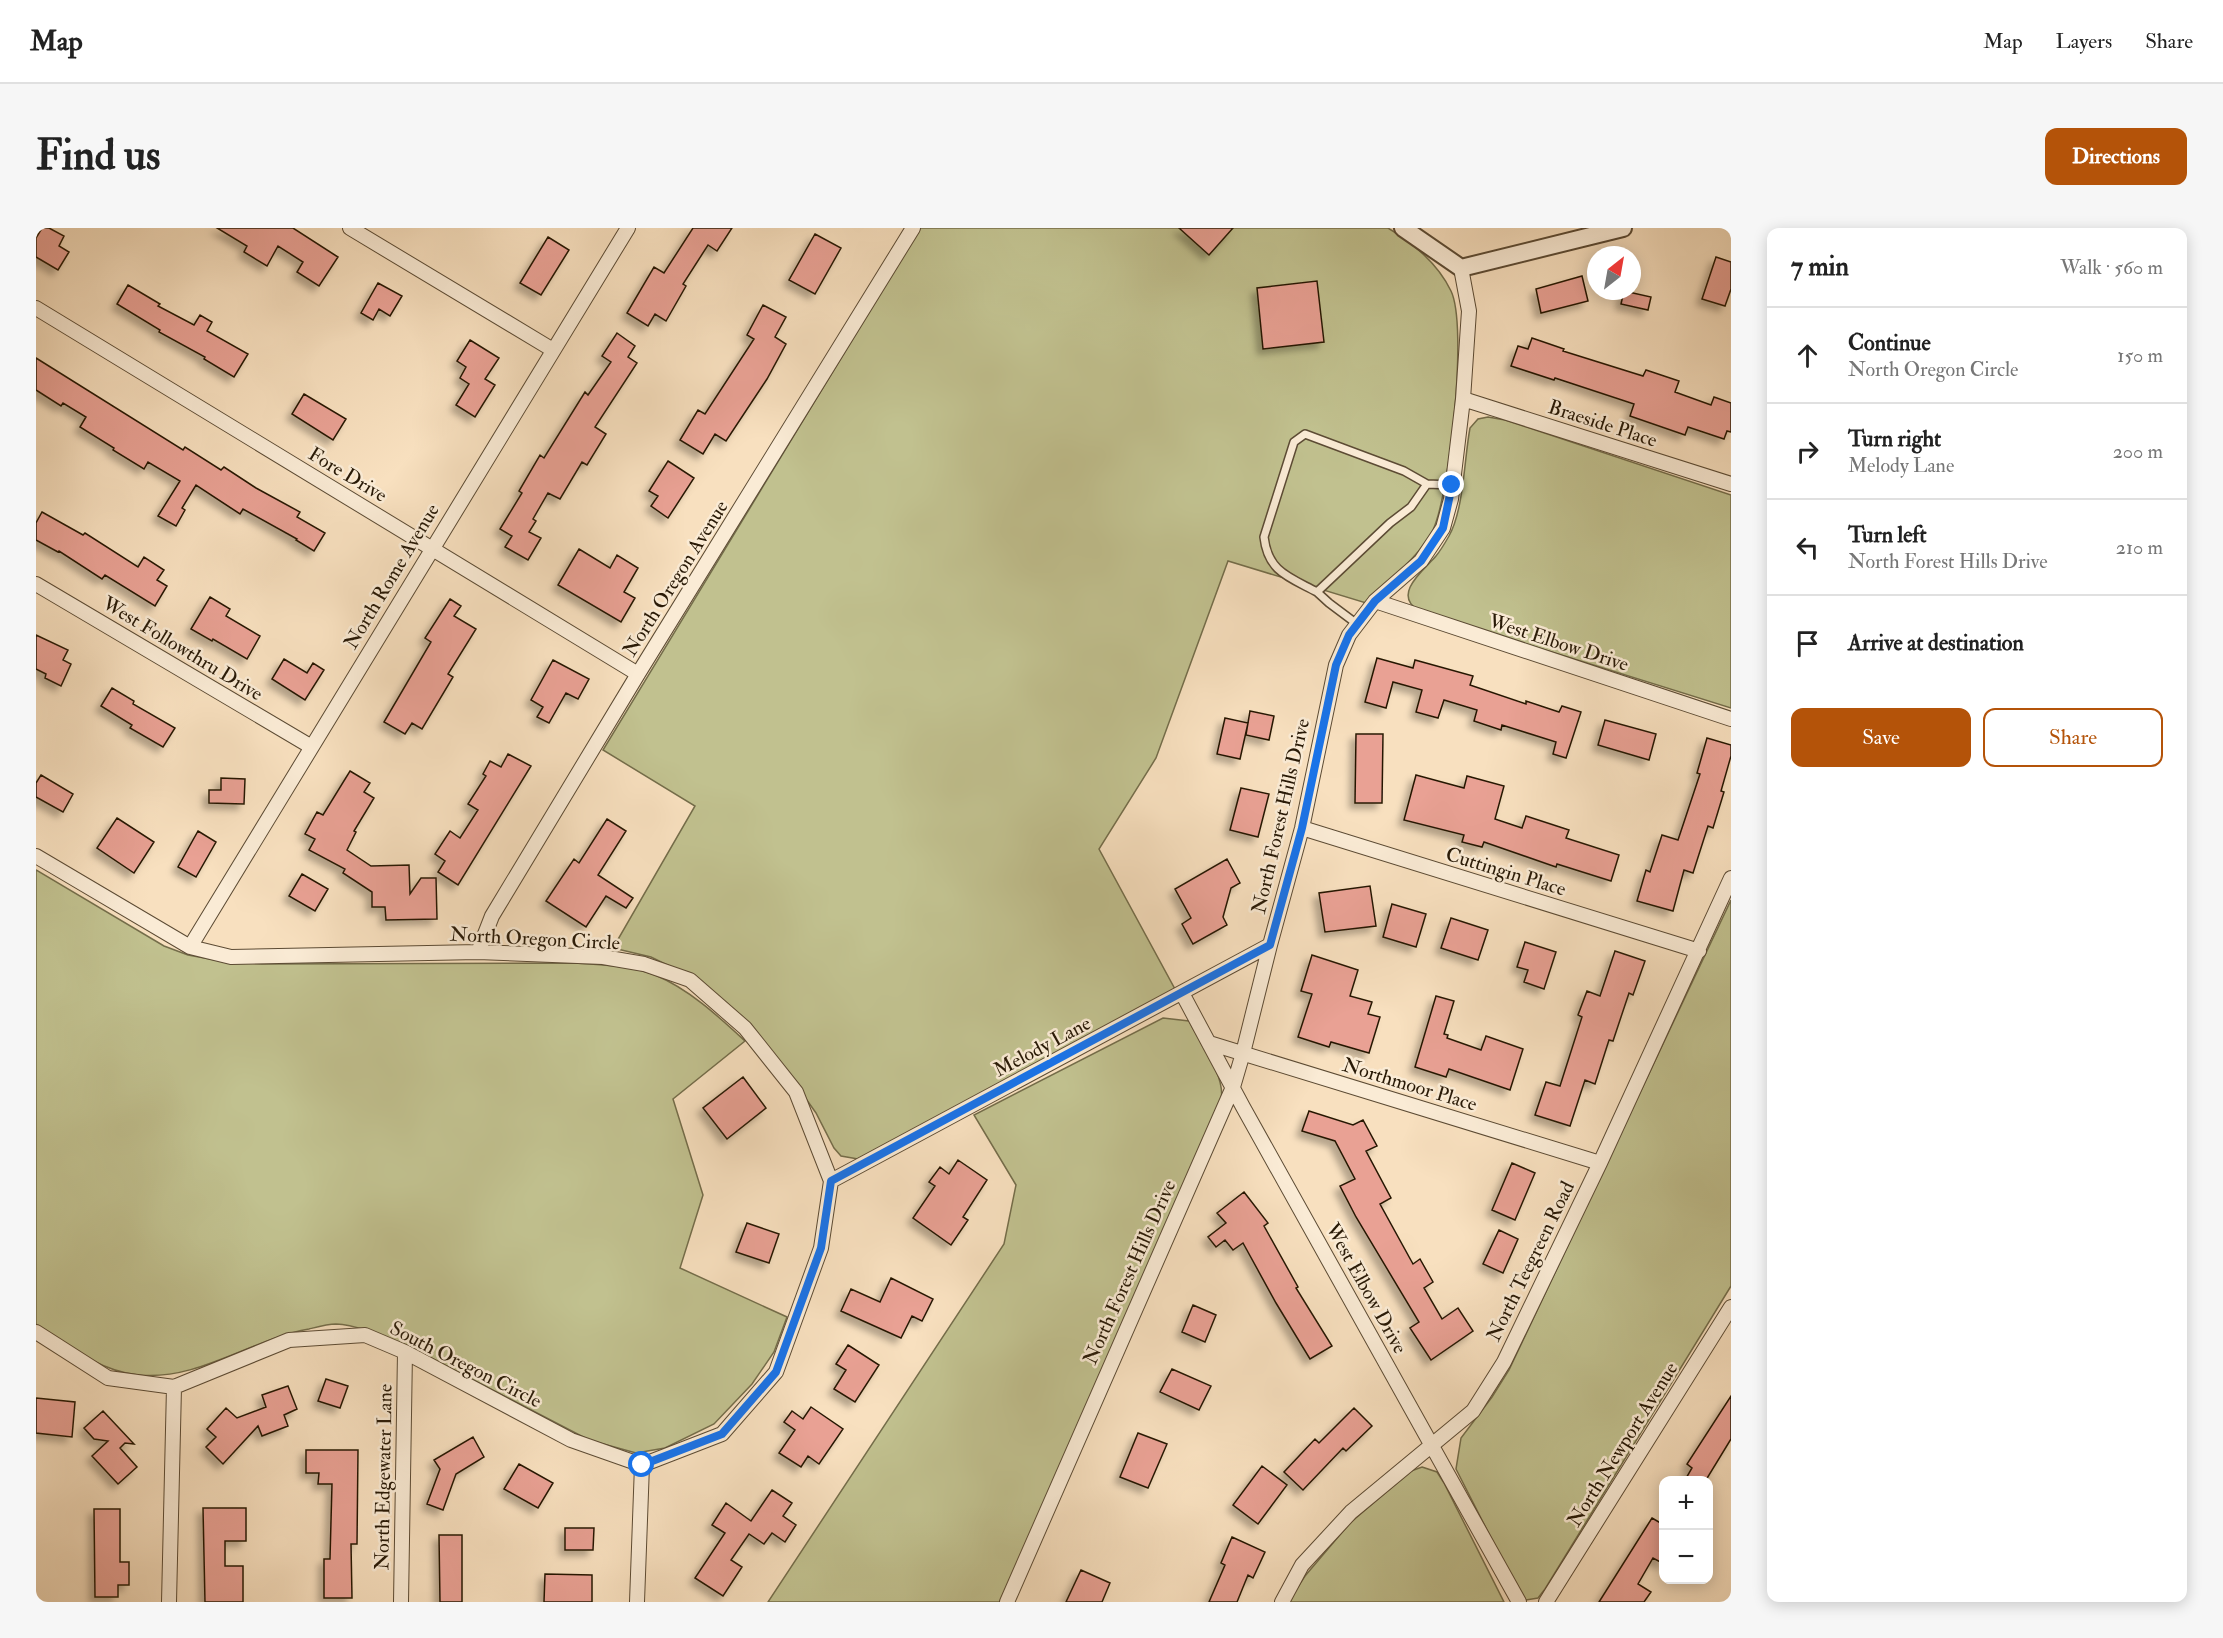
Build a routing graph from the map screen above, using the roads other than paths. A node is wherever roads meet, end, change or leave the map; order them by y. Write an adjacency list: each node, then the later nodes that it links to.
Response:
1 (350, 228): 8 (street)
2 (628, 228): 8 (street, North Rome Avenue)
3 (913, 228): 18 (street, North Oregon Avenue)
4 (1403, 228): 6 (street)
5 (1623, 228): 6 (street)
6 (1461, 268): 9 (street, North Forest Hills Drive)
7 (36, 308): 13 (street, Fore Drive)
8 (553, 350): 13 (street, North Rome Avenue)
9 (1463, 399): 11 (street, Braeside Place); 12 (street, North Forest Hills Drive)
10 (1427, 483): 12 (lane); 15 (lane); 15 (lane)
11 (1731, 484)
12 (1452, 485): 16 (street, North Forest Hills Drive)
13 (431, 547): 18 (street, Fore Drive); 20 (street, North Rome Avenue)
14 (36, 584): 20 (street, West Followthru Drive)
15 (1317, 592): 17 (lane)
16 (1375, 601): 17 (street, North Forest Hills Drive); 19 (street, West Elbow Drive)
17 (1358, 624): 21 (street, North Forest Hills Drive)
18 (638, 674): 27 (street, North Oregon Avenue)
19 (1731, 719)
20 (310, 746): 25 (street, North Rome Avenue)
21 (1302, 828): 24 (street, North Forest Hills Drive); 26 (street, Cuttingin Place)
22 (36, 856): 25 (street, North Oregon Circle)
23 (1731, 878): 26 (street, North Teegreen Road)
24 (1270, 945): 28 (street, Melody Lane); 30 (street, North Forest Hills Drive)
25 (190, 946): 27 (street, North Oregon Circle)
26 (1699, 951): 32 (street, North Teegreen Road)
27 (478, 952): 33 (street, North Oregon Circle)
28 (1182, 993): 29 (street, West Elbow Drive); 33 (street, Melody Lane)
29 (1209, 1043): 30 (street, Northmoor Place); 31 (street, West Elbow Drive)
30 (1243, 1053): 31 (street, North Forest Hills Drive); 32 (street, Northmoor Place)
31 (1233, 1087): 38 (street, West Elbow Drive); 43 (street, North Forest Hills Drive)
32 (1600, 1163): 38 (street, North Teegreen Road)
33 (831, 1181): 39 (street, North Oregon Circle)
34 (1731, 1307): 46 (street, North Newport Avenue)
35 (36, 1332): 37 (street, South Oregon Circle)
36 (405, 1352): 37 (street, South Oregon Circle); 39 (street, South Oregon Circle); 41 (street, North Edgewater Lane)
37 (174, 1386): 40 (street)
38 (1432, 1446): 44 (street, North Teegreen Road); 45 (street, West Elbow Drive)
39 (642, 1465): 42 (street)
40 (169, 1602)
41 (400, 1602)
42 (637, 1602)
43 (1007, 1602)
44 (1282, 1602)
45 (1519, 1602)
46 (1546, 1602)

